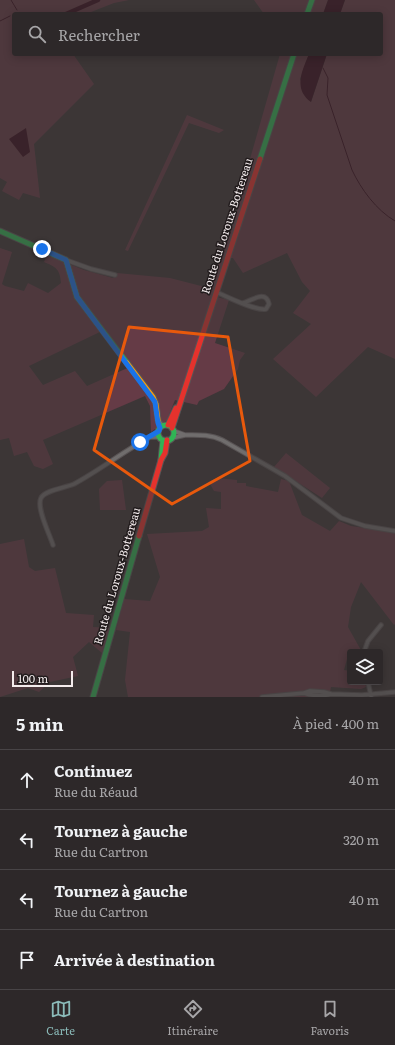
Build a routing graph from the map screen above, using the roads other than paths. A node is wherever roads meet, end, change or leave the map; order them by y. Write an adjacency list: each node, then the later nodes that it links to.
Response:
1 (312, 0): 2 (main road)
2 (308, 12)
3 (293, 56): 7 (main road, Route du Loroux-Bottereau)
4 (0, 231): 5 (main road)
5 (66, 260): 6 (street); 9 (main road)
6 (116, 275)
7 (216, 292): 8 (street); 10 (main road, Route du Loroux-Bottereau)
8 (243, 303): 8 (street)
9 (158, 420): 10 (street)
10 (166, 432): 11 (street); 11 (street); 13 (street); 19 (main road, Route du Loroux-Bottereau)
11 (185, 436): 12 (street)
12 (395, 530)
13 (53, 545)
14 (382, 625): 15 (street)
15 (365, 649)
16 (369, 685): 18 (street)
17 (394, 693): 18 (street)
18 (371, 696): 20 (street)
19 (93, 697)
20 (262, 697)

